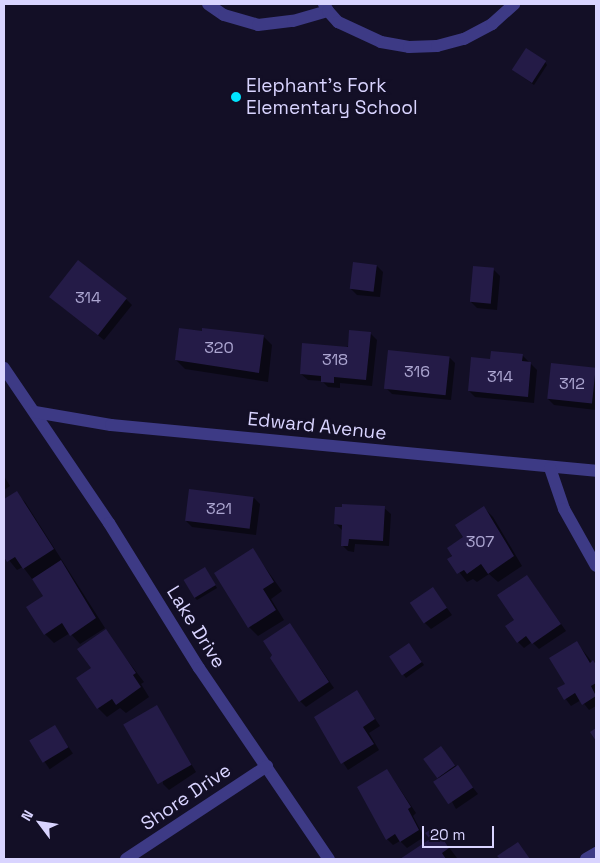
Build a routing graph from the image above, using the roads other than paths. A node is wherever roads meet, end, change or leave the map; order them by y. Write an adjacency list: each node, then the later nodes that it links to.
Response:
1 (208, 4): 3 (street)
2 (514, 4): 3 (street)
3 (326, 7)
4 (4, 368): 5 (street)
5 (34, 412): 6 (street, Edward Avenue); 9 (street, Lake Drive)
6 (550, 468): 7 (street, Edward Avenue); 8 (street)
7 (596, 471)
8 (596, 566)
9 (267, 766): 11 (street, Shore Drive); 12 (street, Lake Drive)
10 (596, 853): 13 (street)
11 (126, 859)
12 (329, 859)
13 (586, 859)

